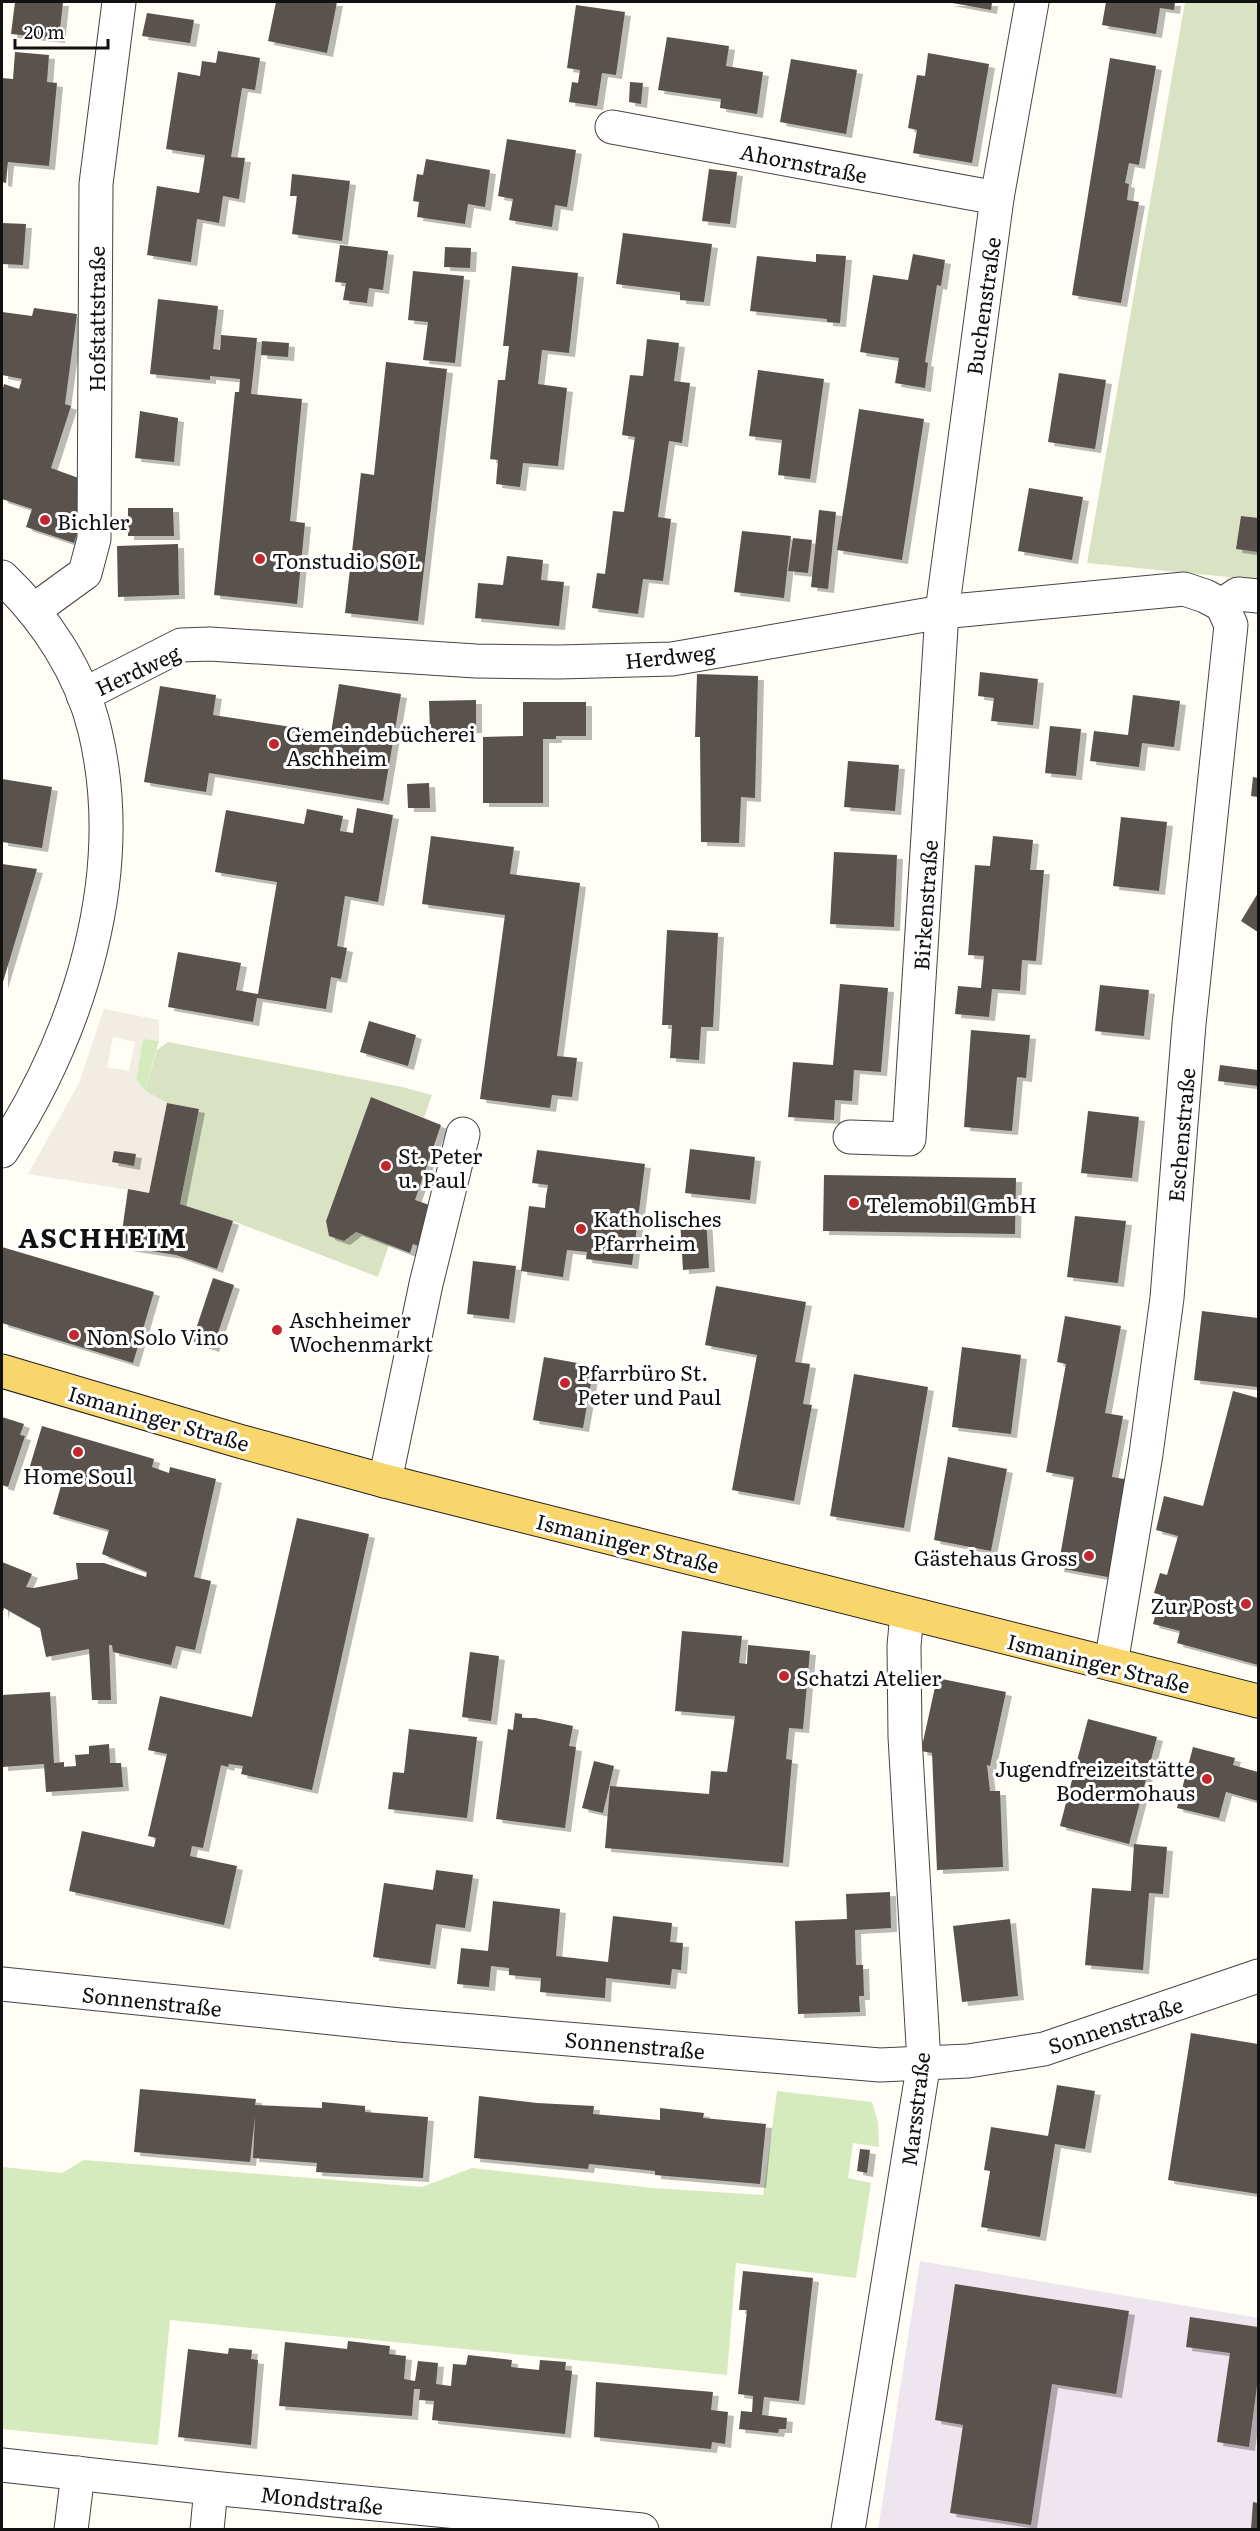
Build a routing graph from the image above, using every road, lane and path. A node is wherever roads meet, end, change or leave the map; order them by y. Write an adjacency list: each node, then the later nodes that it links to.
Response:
1 (119, 2): 8 (street, Hofstattstraße)
2 (1032, 2): 4 (street, Buchenstraße)
3 (612, 127): 4 (street, Ahornstraße)
4 (997, 198): 9 (street, Buchenstraße)
5 (4, 586): 8 (street)
6 (1258, 596): 7 (street)
7 (1222, 606): 9 (street, Herdweg); 17 (street, Eschenstraße)
8 (34, 610): 10 (street)
9 (942, 612): 10 (street, Herdweg); 12 (street, Birkenstraße)
10 (83, 695): 13 (street)
11 (463, 1134): 15 (street)
12 (850, 1137)
13 (5, 1141)
14 (2, 1371): 15 (main road, Ismaninger Straße)
15 (385, 1481): 16 (main road, Ismaninger Straße)
16 (907, 1613): 17 (main road, Ismaninger Straße); 21 (street, Marsstraße)
17 (1111, 1665): 18 (main road, Ismaninger Straße)
18 (1258, 1701)
19 (1258, 1976): 21 (street, Sonnenstraße)
20 (2, 1983): 21 (street, Sonnenstraße)
21 (924, 2062): 28 (street, Marsstraße)
22 (2, 2465): 23 (street, Mondstraße)
23 (78, 2473): 24 (street, Mondstraße); 25 (street)
24 (211, 2488): 26 (street); 27 (street, Mondstraße)
25 (71, 2529)
26 (207, 2529)
27 (642, 2529)
28 (848, 2529)

